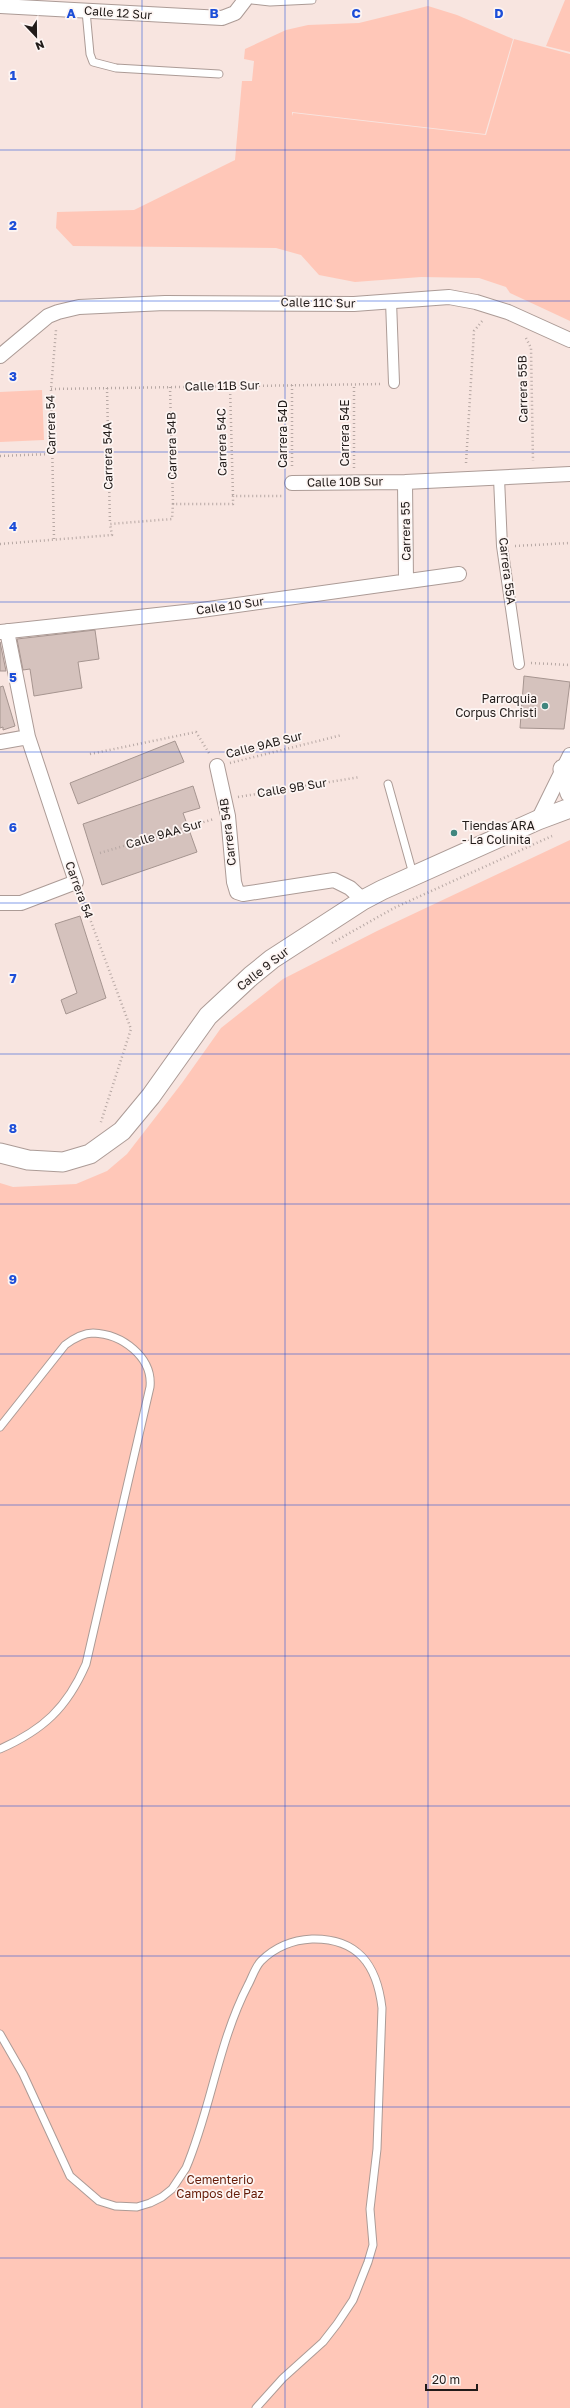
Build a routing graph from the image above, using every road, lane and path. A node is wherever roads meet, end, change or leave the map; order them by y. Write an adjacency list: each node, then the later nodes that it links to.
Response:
1 (245, 0): 5 (street, Calle 12 Sur)
2 (252, 0): 3 (lane)
3 (312, 0)
4 (0, 6): 5 (street, Calle 12 Sur)
5 (86, 6): 6 (lane)
6 (219, 74)
7 (391, 301): 8 (street, Calle 11C Sur); 9 (street, Calle 11C Sur); 14 (street)
8 (490, 306): 11 (street, Calle 11C Sur); 24 (path)
9 (58, 312): 12 (street); 19 (path, Carrera 54)
10 (522, 335): 23 (path, Carrera 55B)
11 (570, 340)
12 (0, 356)
13 (354, 384): 14 (path, Calle 11B Sur); 15 (path, Calle 11B Sur); 26 (path, Carrera 54E)
14 (394, 384)
15 (292, 385): 16 (path, Calle 11B Sur); 28 (path, Carrera 54D)
16 (230, 386): 17 (path, Calle 11B Sur); 29 (path, Carrera 54C)
17 (170, 387): 18 (path, Calle 11B Sur); 30 (path, Carrera 54B)
18 (107, 388): 19 (path, Calle 11B Sur); 31 (path, Carrera 54A)
19 (51, 389): 20 (path, Carrera 54)
20 (51, 454): 21 (path); 32 (path, Carrera 54)
21 (0, 456)
22 (570, 474): 23 (street, Calle 10B Sur)
23 (533, 476): 25 (street, Calle 10B Sur)
24 (466, 478): 25 (street, Calle 10B Sur); 27 (street, Calle 10B Sur)
25 (499, 478): 35 (street, Carrera 55A)
26 (354, 481): 27 (street, Calle 10B Sur); 28 (street, Calle 10B Sur)
27 (405, 482): 37 (street, Carrera 55)
28 (292, 483): 29 (path, Calle 10B Sur)
29 (233, 496): 30 (path)
30 (173, 504): 31 (path)
31 (110, 524): 32 (path)
32 (54, 539): 34 (path)
33 (570, 543): 35 (path)
34 (0, 544)
35 (502, 546): 40 (street, Carrera 55A)
36 (459, 574): 37 (street, Calle 10 Sur)
37 (406, 580): 38 (street, Calle 10 Sur)
38 (4, 632): 43 (street, Carrera 54)
39 (542, 663): 41 (path)
40 (519, 664)
41 (570, 665)
42 (342, 736): 47 (path, Calle 9AB Sur)
43 (28, 737): 44 (street); 58 (street, Carrera 54)
44 (0, 742)
45 (90, 754): 47 (path, Calle 9AB Sur)
46 (566, 762): 50 (main road); 54 (street)
47 (217, 766): 51 (street, Carrera 54B)
48 (360, 777): 51 (path, Calle 9B Sur)
49 (388, 784): 57 (lane)
50 (570, 793)
51 (225, 799): 53 (street, Carrera 54B)
52 (570, 808): 54 (main road, Calle 9 Sur)
53 (228, 816): 56 (path, Calle 9AA Sur); 59 (street, Carrera 54B)
54 (538, 820): 57 (main road, Calle 9 Sur)
55 (557, 833): 61 (path)
56 (100, 853)
57 (413, 874): 59 (main road, Calle 9 Sur)
58 (76, 882): 60 (street); 62 (path, Carrera 54)
59 (363, 900): 63 (main road, Calle 9 Sur)
60 (0, 903)
61 (330, 944)
62 (98, 1130)
63 (0, 1153)
64 (0, 1427): 65 (lane)
65 (0, 1749)
66 (0, 2034): 67 (lane)
67 (256, 2408)

